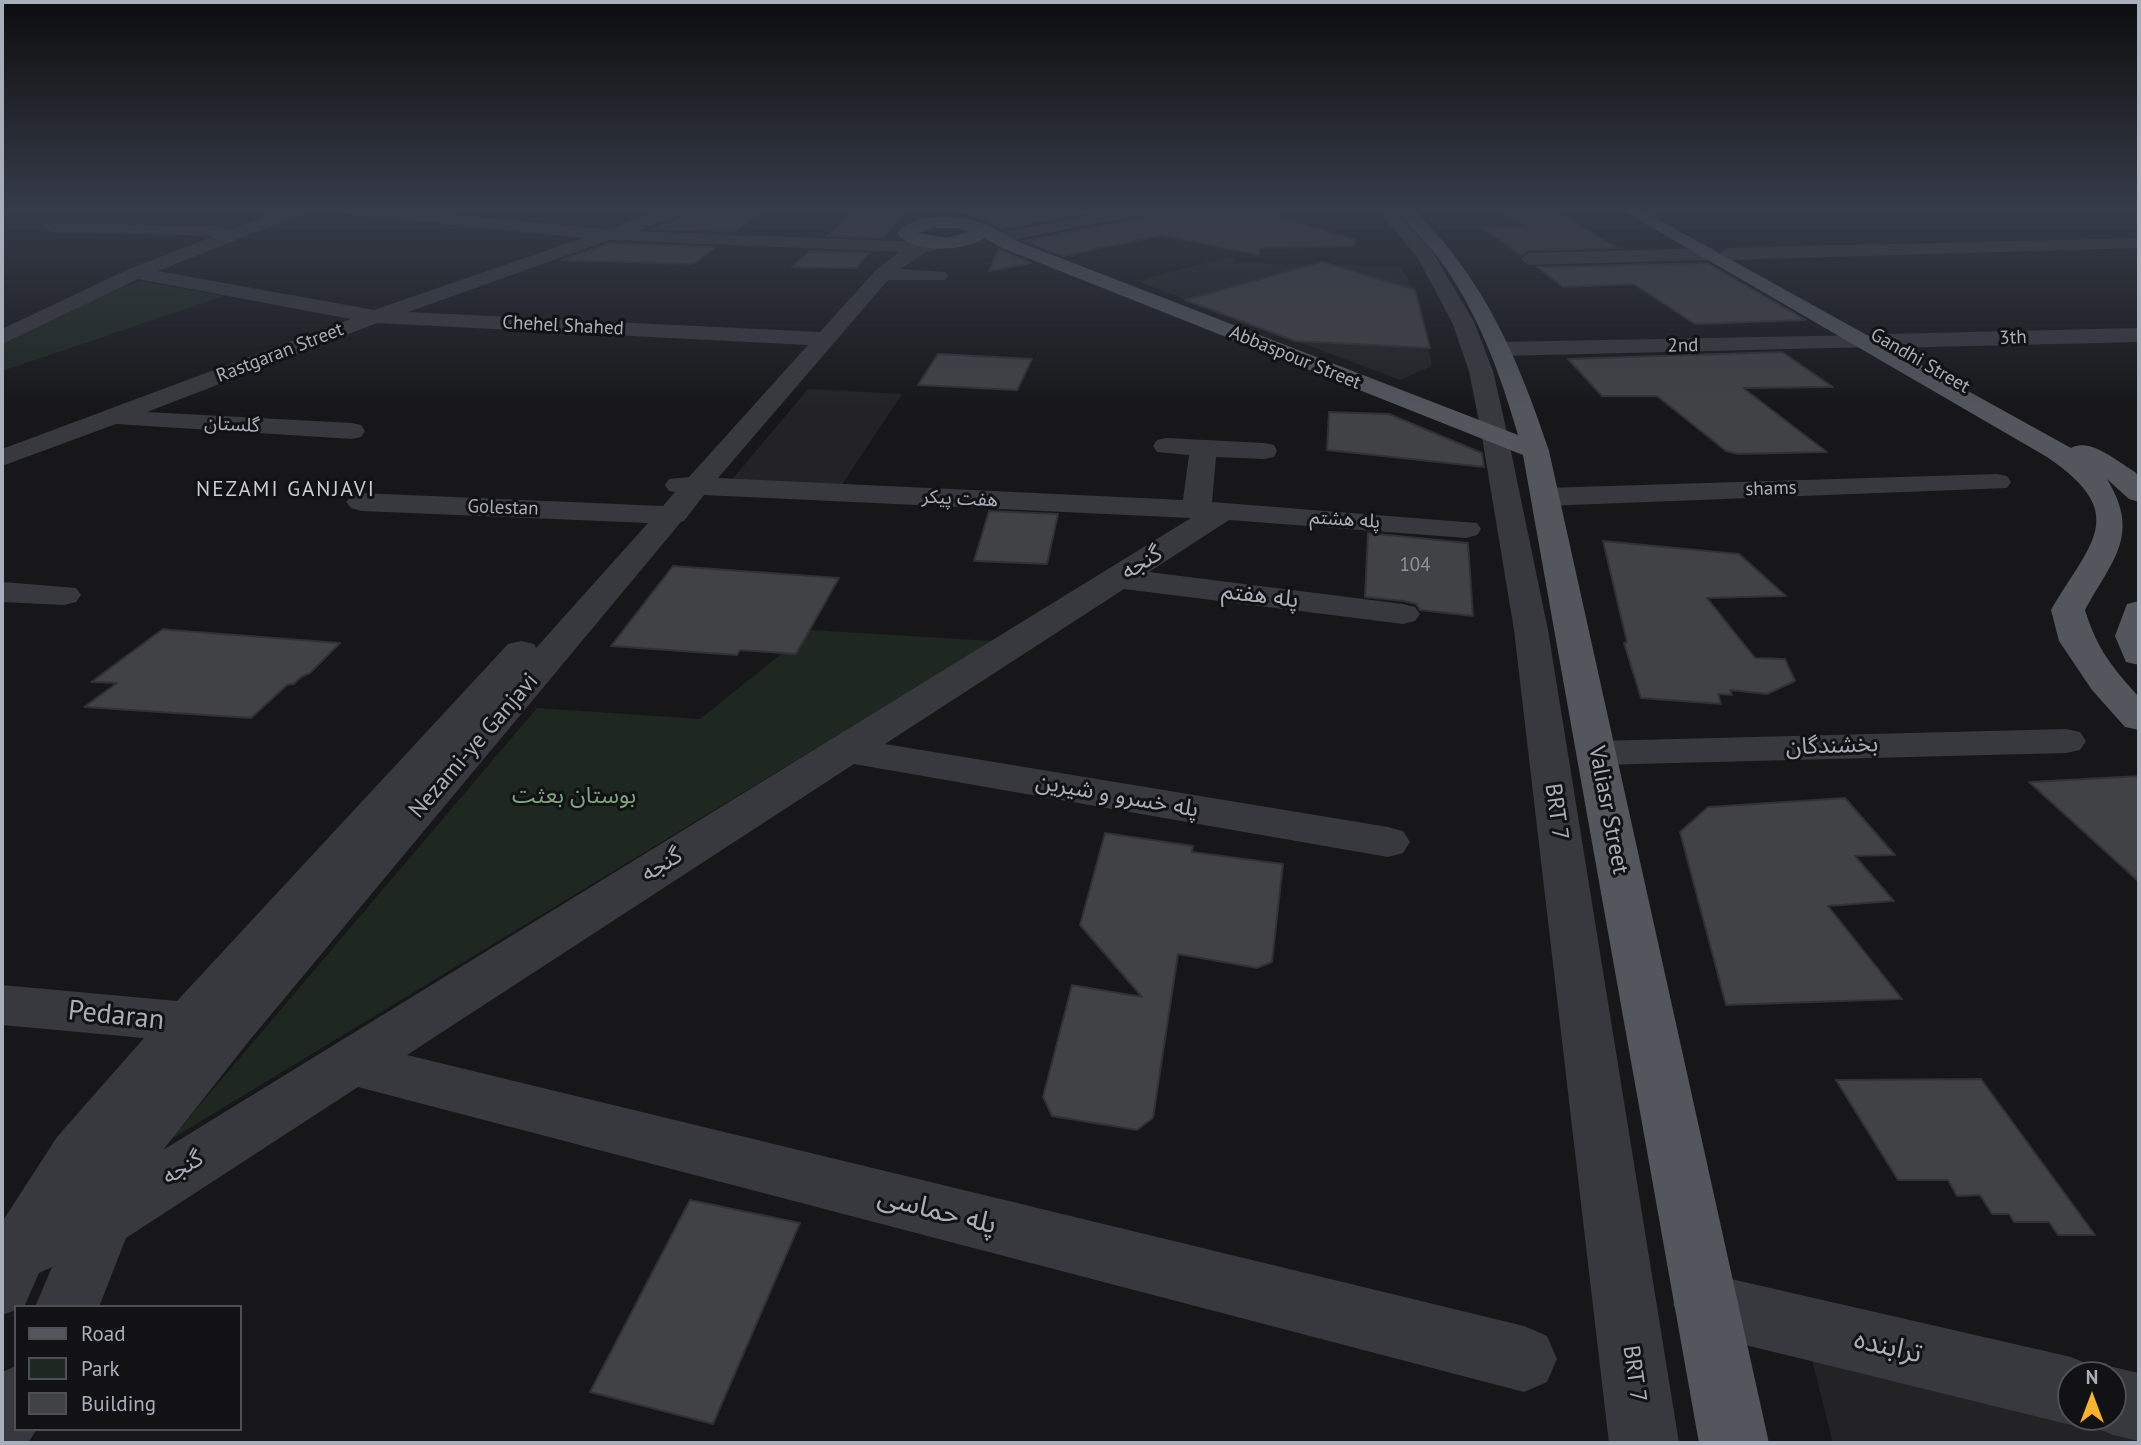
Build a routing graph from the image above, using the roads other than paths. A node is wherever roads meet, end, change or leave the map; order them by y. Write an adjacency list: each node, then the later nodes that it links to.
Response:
1 (127, 277): 11 (street)
2 (160, 277): 9 (street, Chehel Shahed)
3 (488, 277): 9 (street, Rastgaran Street)
4 (870, 277): 12 (street, Nezami-ye Ganjavi)
5 (1094, 277): 19 (main road, Abbaspour Street)
6 (1437, 277): 19 (street, BRT 7)
7 (1463, 277): 14 (main road, Valiasr Street)
8 (1761, 277): 13 (main road, Gandhi Street)
9 (375, 317): 12 (street, Chehel Shahed); 15 (street, Rastgaran Street)
10 (2139, 335): 13 (street, 3th)
11 (2, 337)
12 (815, 338): 28 (street, Nezami-ye Ganjavi)
13 (1877, 342): 14 (street, 2nd); 24 (main road, Gandhi Street); 26 (main road, Gandhi Street)
14 (1500, 349): 19 (main road, Valiasr Street)
15 (112, 417): 16 (street, گلستان); 18 (street, Rastgaran Street)
16 (352, 431)
17 (2, 433): 18 (street)
18 (43, 443): 23 (street, Rastgaran Street)
19 (1516, 444): 27 (main road, Valiasr Street); 54 (street, BRT 7)
20 (1166, 446): 21 (street)
21 (1203, 448): 22 (street); 30 (street)
22 (1264, 451)
23 (2, 458)
24 (2085, 472): 26 (main road); 38 (main road, Gandhi Street)
25 (1997, 482): 27 (street, shams)
26 (2133, 482)
27 (1545, 497): 41 (main road, Valiasr Street)
28 (671, 500): 29 (street, Golestan); 30 (street, هفت پیکر); 44 (street, Nezami-ye Ganjavi)
29 (361, 502)
30 (1210, 510): 31 (street, پله هشتم); 32 (street, گنجه)
31 (1466, 530)
32 (1117, 578): 36 (street, پله هفتم); 40 (street, گنجه)
33 (2, 592): 34 (street)
34 (64, 595)
35 (2139, 611): 37 (main road)
36 (1403, 614)
37 (2139, 654)
38 (2139, 719)
39 (2066, 741): 41 (street, بخشندگان)
40 (845, 750): 42 (street, پله خسرو و شیرین); 45 (street, گنجه)
41 (1597, 753): 48 (main road, Valiasr Street)
42 (1388, 842)
43 (2, 1004): 44 (street, Pedaran)
44 (210, 1024): 46 (street, Nezami-ye Ganjavi); 47 (street, Nezami-ye Ganjavi)
45 (350, 1063): 46 (street, گنجه); 50 (street, پله حماسی)
46 (102, 1220): 47 (street, گنجه); 49 (street, Nezami-ye Ganjavi)
47 (10, 1269)
48 (1705, 1304): 51 (street, ترابنده); 55 (main road, Valiasr Street)
49 (68, 1305)
50 (1524, 1359)
51 (2057, 1388)
52 (14, 1403): 53 (street)
53 (2, 1423)
54 (1644, 1443)
55 (1734, 1443)

